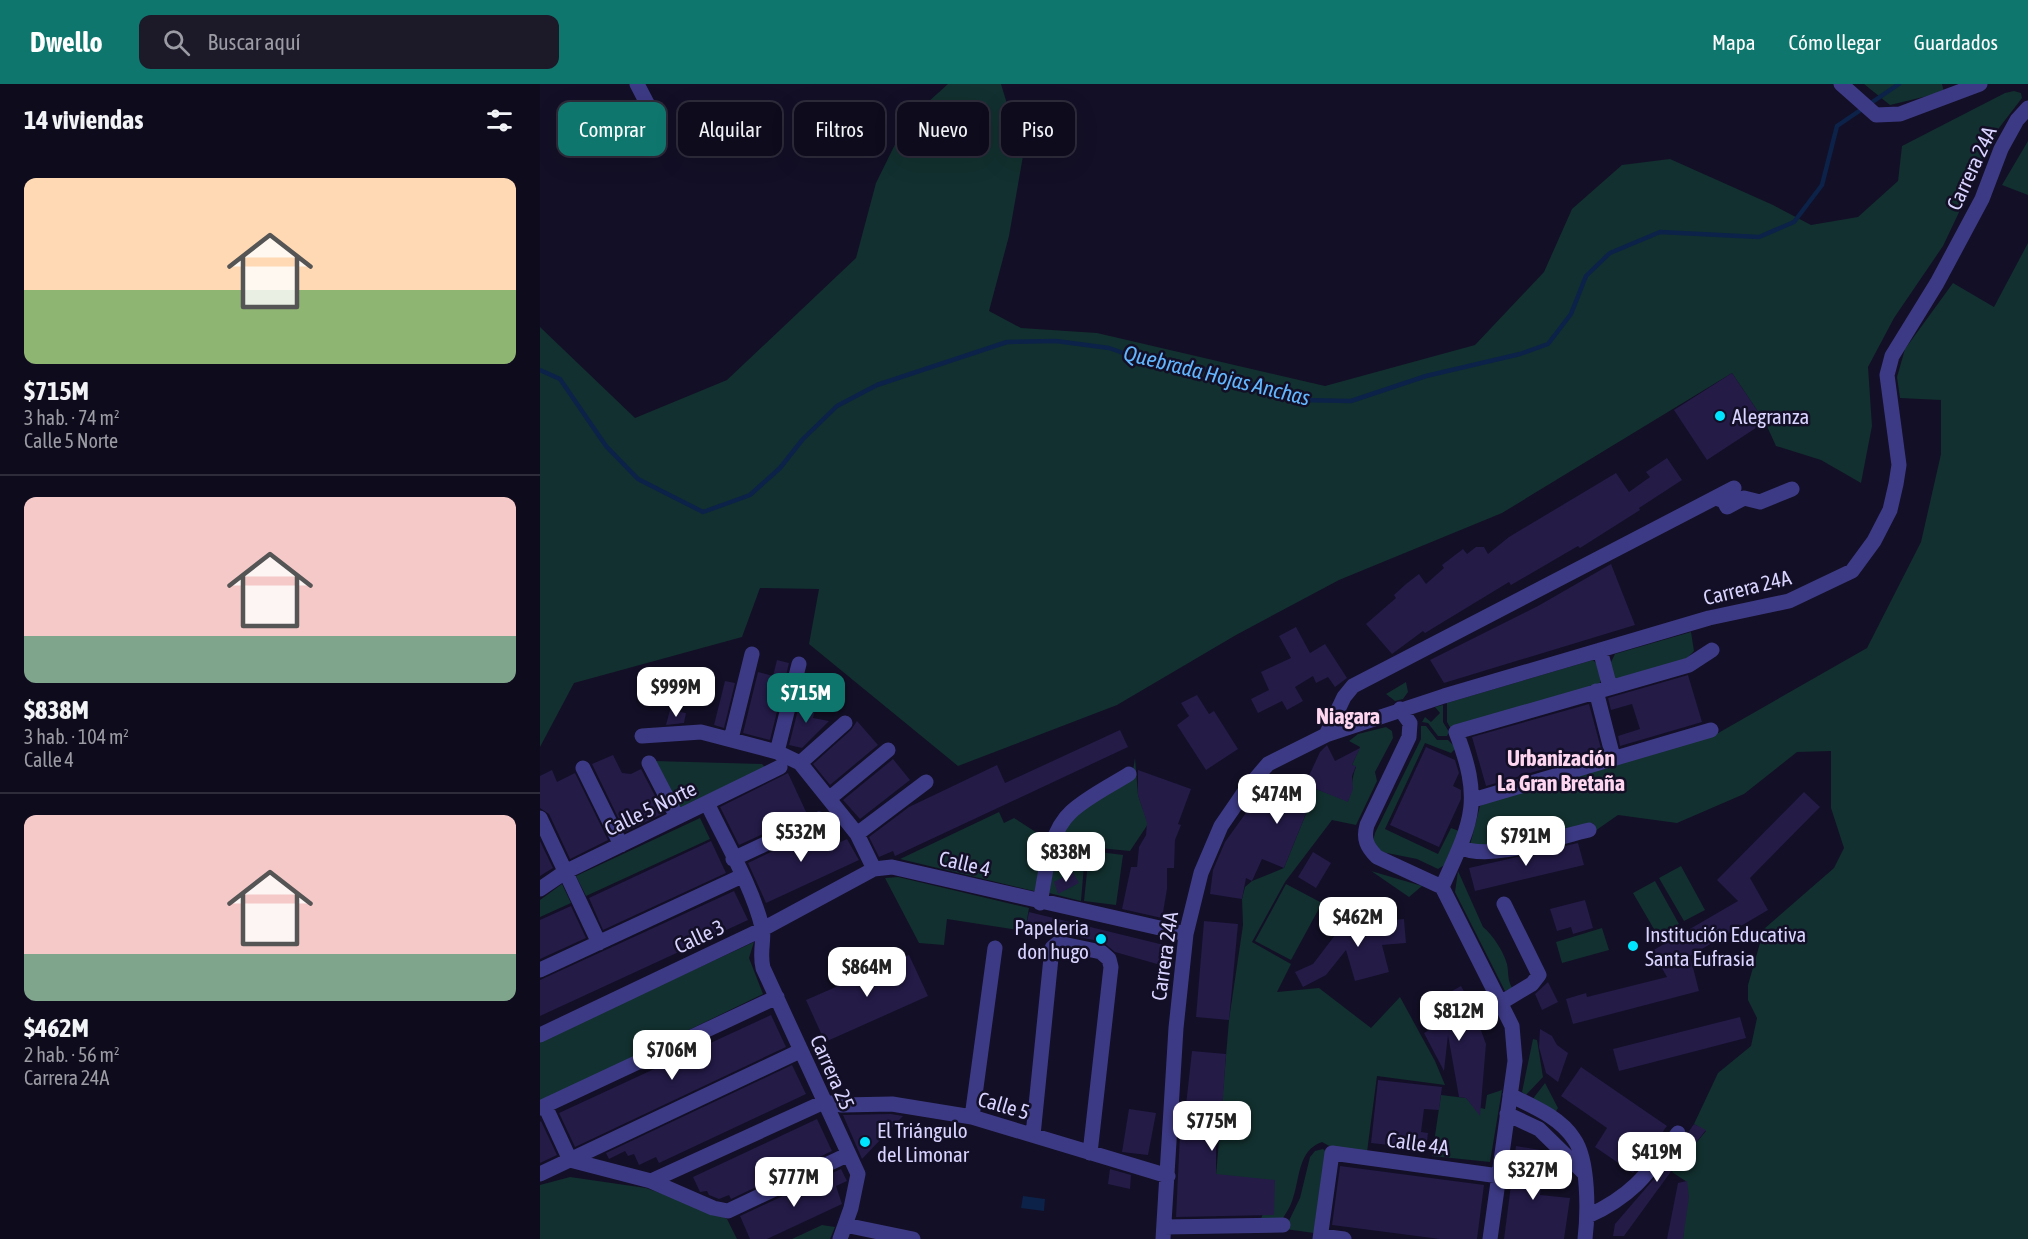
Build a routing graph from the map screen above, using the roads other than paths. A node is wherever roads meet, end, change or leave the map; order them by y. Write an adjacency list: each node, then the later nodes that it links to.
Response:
1 (637, 84): 4 (street)
2 (1841, 84): 3 (street)
3 (1980, 84)
4 (646, 102)
5 (2028, 108): 9 (street, Carrera 24A)
6 (1734, 488): 8 (street)
7 (1792, 489): 8 (street)
8 (1716, 498): 17 (street)
9 (1600, 650): 13 (street); 14 (street, Carrera 24A)
10 (1712, 650): 13 (street)
11 (752, 654): 19 (street)
12 (799, 664): 22 (street)
13 (1603, 689): 21 (street); 29 (street)
14 (1400, 709): 17 (street, Carrera 24A); 42 (street)
15 (845, 723): 24 (street)
16 (1711, 730): 21 (street)
17 (1326, 735): 47 (street, Carrera 24A)
18 (642, 736): 19 (street)
19 (731, 739): 22 (street)
20 (888, 750): 28 (street)
21 (1613, 757): 29 (street)
22 (779, 759): 24 (street); 30 (street, Calle 5 Norte)
23 (650, 763): 32 (street)
24 (800, 763): 28 (street)
25 (583, 768): 36 (street)
26 (1129, 774): 44 (street)
27 (926, 783): 35 (street)
28 (831, 798): 35 (street)
29 (1473, 800): 37 (street)
30 (707, 803): 32 (street, Calle 5 Norte); 38 (street, Carrera 25)
31 (540, 818): 40 (street)
32 (677, 818): 36 (street, Calle 5 Norte)
33 (819, 819): 38 (street)
34 (1589, 830): 37 (street)
35 (857, 834): 39 (street)
36 (621, 845): 40 (street, Calle 5 Norte)
37 (1460, 847): 42 (street)
38 (733, 859): 41 (street, Carrera 25)
39 (874, 869): 44 (street, Calle 4); 46 (street, Calle 3)
40 (565, 872): 43 (street, Calle 5 Norte); 48 (street)
41 (742, 876): 46 (street, Carrera 25); 48 (street)
42 (1442, 886): 52 (street)
43 (540, 889)
44 (1040, 903): 47 (street, Calle 4)
45 (1504, 904): 52 (street)
46 (763, 929): 51 (street, Carrera 25); 53 (street, Calle 3)
47 (1186, 934): 67 (street, Carrera 24A)
48 (598, 943): 50 (street)
49 (995, 948): 59 (street)
50 (540, 970)
51 (777, 997): 54 (street, Carrera 25); 57 (street)
52 (1502, 1002): 55 (street)
53 (540, 1035)
54 (800, 1051): 56 (street, Carrera 25); 64 (street)
55 (1510, 1095): 58 (street); 65 (street)
56 (824, 1102): 59 (street, Calle 5); 63 (street, Carrera 25); 69 (street)
57 (542, 1107): 64 (street)
58 (1507, 1114): 65 (street); 68 (street)
59 (972, 1117): 61 (street, Calle 5)
60 (1678, 1133): 70 (street)
61 (1033, 1135): 62 (street, Calle 5); 62 (street)
62 (1090, 1153): 67 (street, Calle 5)
63 (847, 1155): 69 (street); 72 (street, Carrera 25)
64 (570, 1160): 66 (street); 69 (street)
65 (1583, 1172): 70 (street)
66 (540, 1174)
67 (1168, 1176): 73 (street, Carrera 24A)
68 (1499, 1176): 74 (street, Calle 4A); 77 (street)
69 (651, 1181)
70 (1588, 1216): 78 (street)
71 (1283, 1225): 73 (street)
72 (843, 1232): 75 (street)
73 (1164, 1233)
74 (1321, 1237): 76 (street)
75 (913, 1239)
76 (1344, 1239)
77 (1490, 1239)
78 (1586, 1239)

